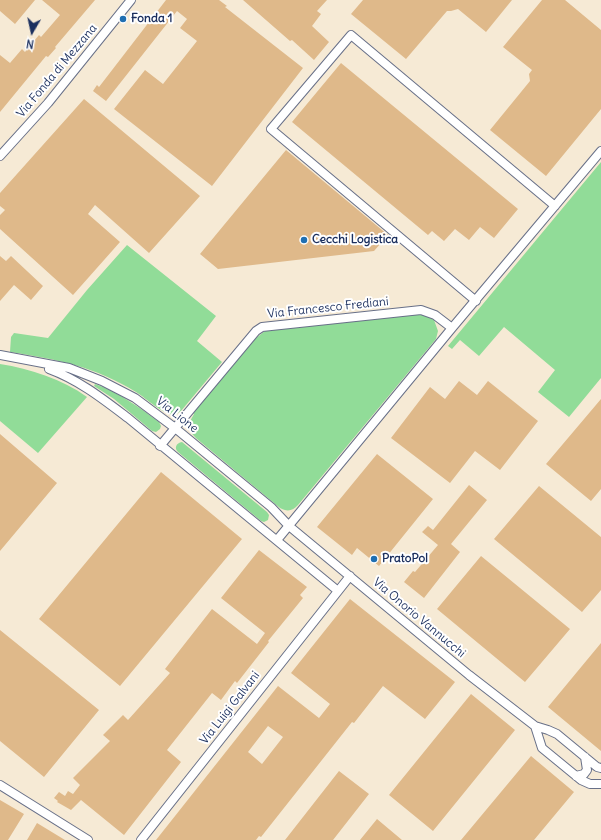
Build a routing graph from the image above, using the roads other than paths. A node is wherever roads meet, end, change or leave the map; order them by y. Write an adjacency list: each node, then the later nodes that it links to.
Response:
1 (130, 0): 3 (street, Via Fonda di Mezzana)
2 (601, 151): 4 (street)
3 (0, 156)
4 (555, 206): 5 (street); 5 (street)
5 (476, 300): 6 (street)
6 (452, 328): 9 (street, Via Francesco Frediani); 11 (street)
7 (0, 355): 8 (street, Via Lione)
8 (30, 362): 9 (street, Via Lione); 10 (street, Via Lione)
9 (175, 428): 10 (street, Via Francesco Frediani); 11 (street, Via Lione)
10 (160, 446): 12 (street, Via Lione)
11 (289, 526): 12 (street); 13 (street, Via Onorio Vannucchi)
12 (277, 540): 14 (street)
13 (350, 576): 14 (street, Via Luigi Galvani); 15 (street, Via Onorio Vannucchi)
14 (338, 591): 22 (street, Via Luigi Galvani)
15 (535, 726): 16 (street, Via Onorio Vannucchi); 18 (street)
16 (585, 757): 17 (street, Via Onorio Vannucchi); 18 (street)
17 (601, 768)
18 (576, 776): 19 (street)
19 (601, 784)
20 (0, 786): 21 (street)
21 (88, 840)
22 (141, 840)

